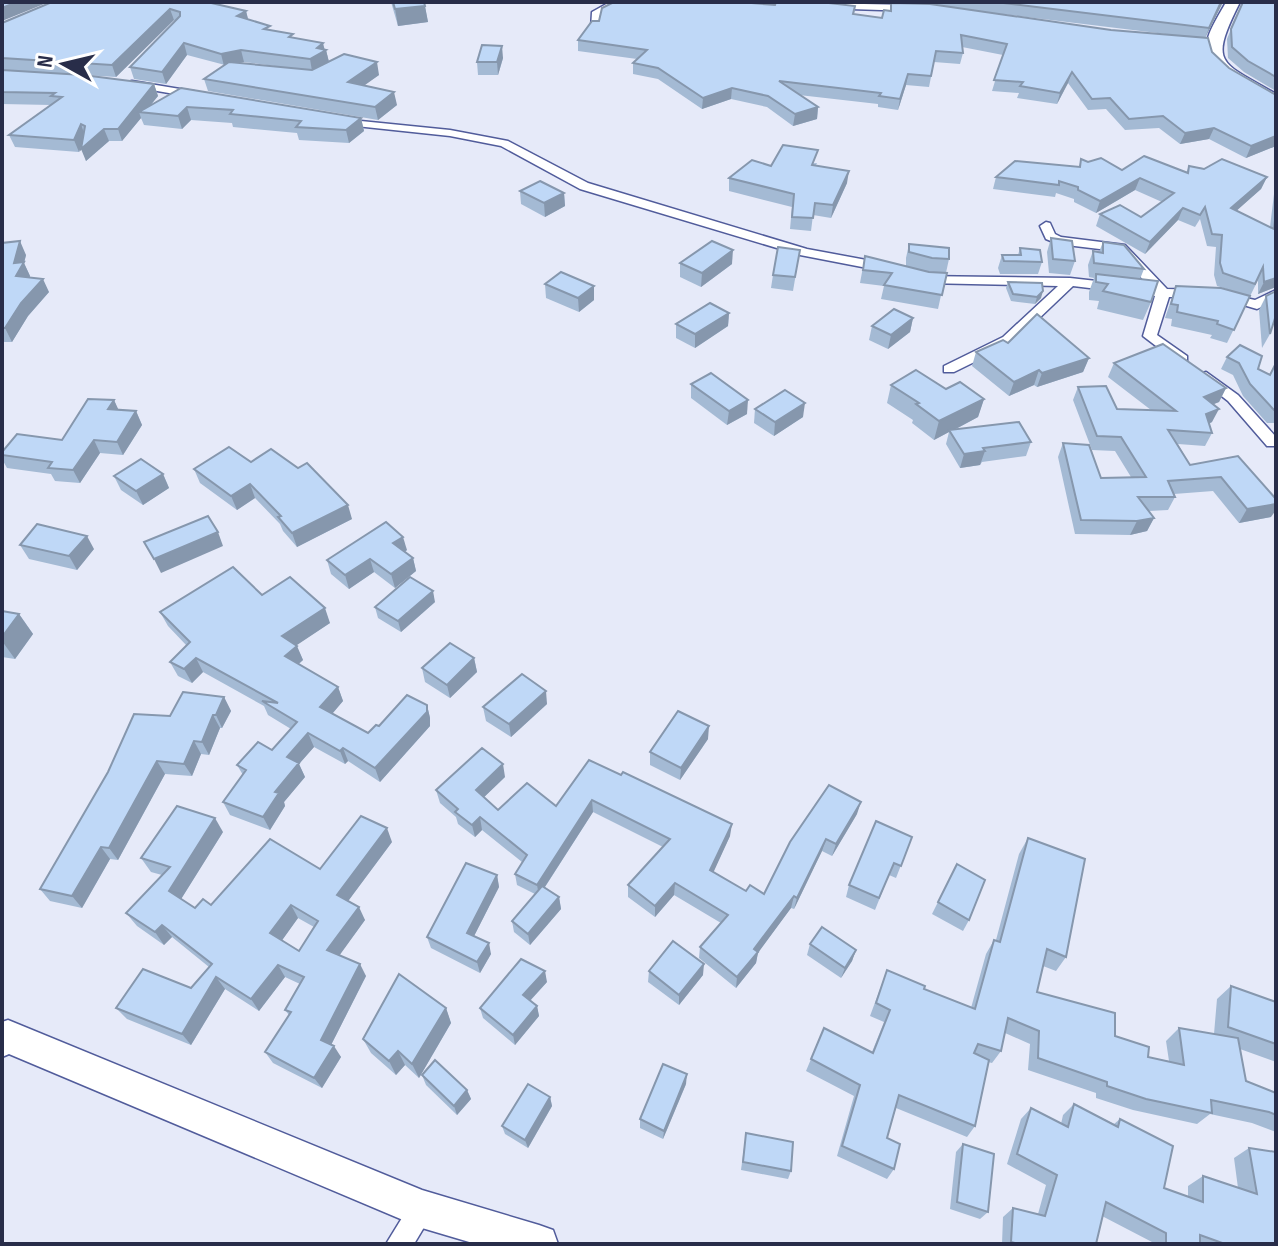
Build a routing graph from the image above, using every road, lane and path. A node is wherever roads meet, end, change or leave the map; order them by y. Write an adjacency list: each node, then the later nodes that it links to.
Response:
1 (617, 2): 5 (street)
2 (1233, 2): 8 (street)
3 (811, 5): 4 (street)
4 (928, 9)
5 (594, 27)
6 (130, 72): 7 (street)
7 (199, 92)
8 (1276, 101)
9 (332, 120): 11 (street)
10 (1046, 226): 14 (street)
11 (900, 272)
12 (913, 276): 13 (street)
13 (1070, 282): 14 (street); 16 (street)
14 (1163, 293): 15 (street); 17 (street)
15 (1276, 294)
16 (949, 369)
17 (1272, 442)
18 (2, 1040): 19 (street)
19 (422, 1209): 20 (street); 21 (street)
20 (399, 1244)
21 (539, 1244)

